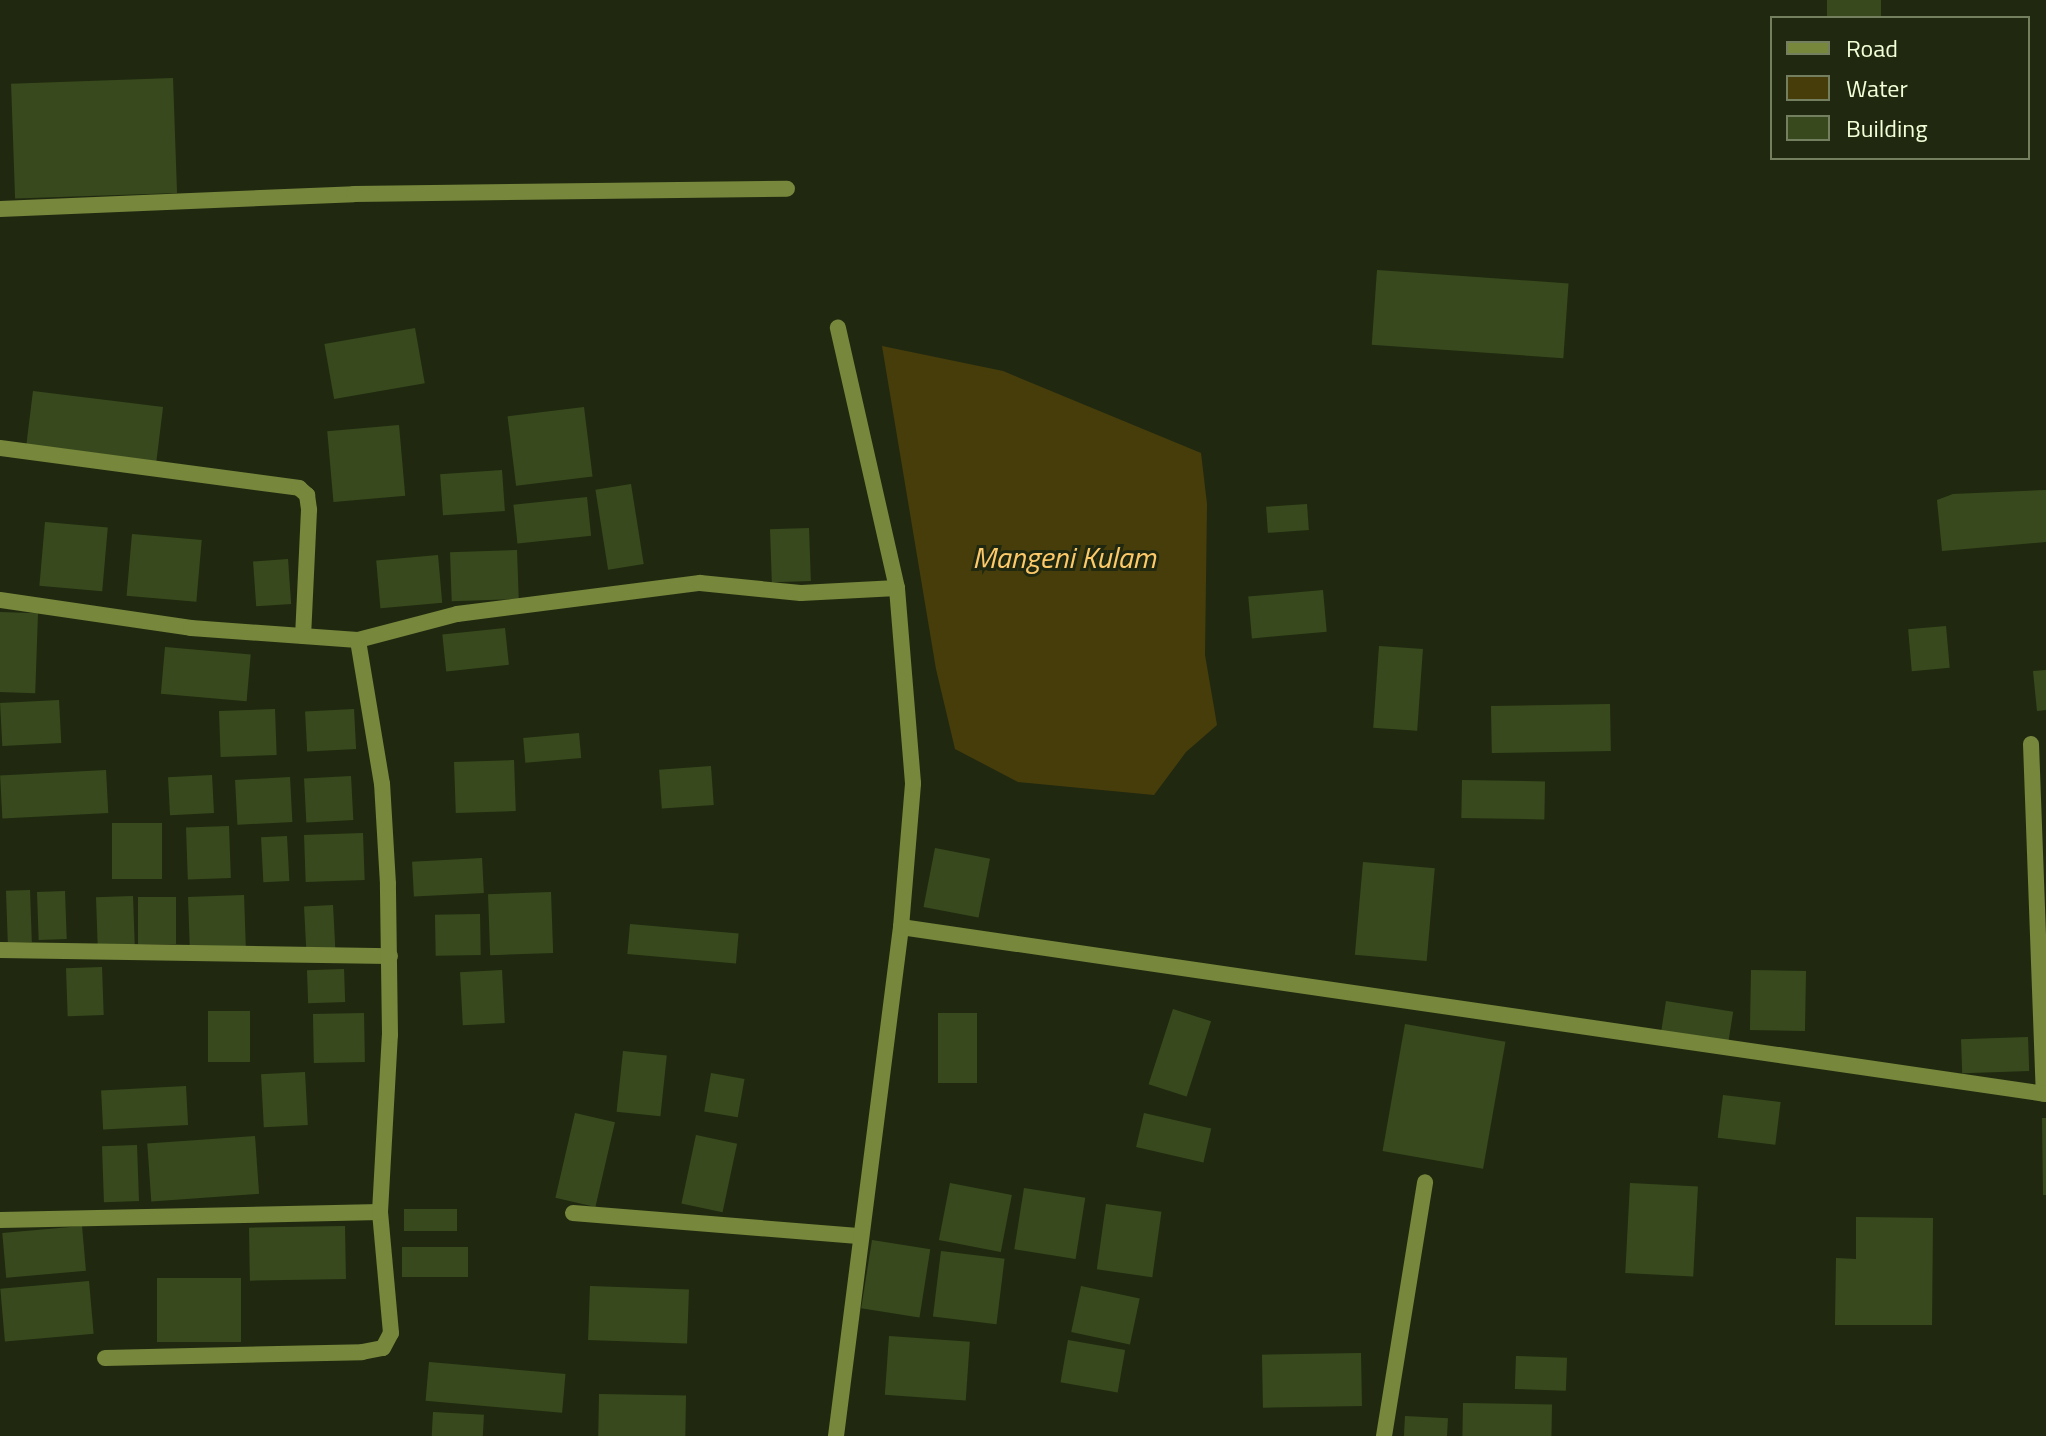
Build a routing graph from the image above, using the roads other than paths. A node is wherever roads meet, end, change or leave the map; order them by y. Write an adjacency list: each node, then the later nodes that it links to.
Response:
1 (787, 189): 2 (street)
2 (0, 209)
3 (838, 328): 5 (street)
4 (0, 448): 7 (street)
5 (897, 588): 8 (street); 10 (street)
6 (0, 600): 7 (street)
7 (303, 636): 8 (street)
8 (358, 640): 12 (street)
9 (2031, 744): 13 (street)
10 (901, 927): 13 (street); 18 (street)
11 (0, 950): 12 (street)
12 (390, 956): 15 (street)
13 (2045, 1094)
14 (1425, 1182): 21 (street)
15 (380, 1212): 17 (street); 19 (street)
16 (573, 1213): 18 (street)
17 (0, 1220)
18 (861, 1236): 20 (street)
19 (105, 1358)
20 (836, 1436)
21 (1384, 1436)

